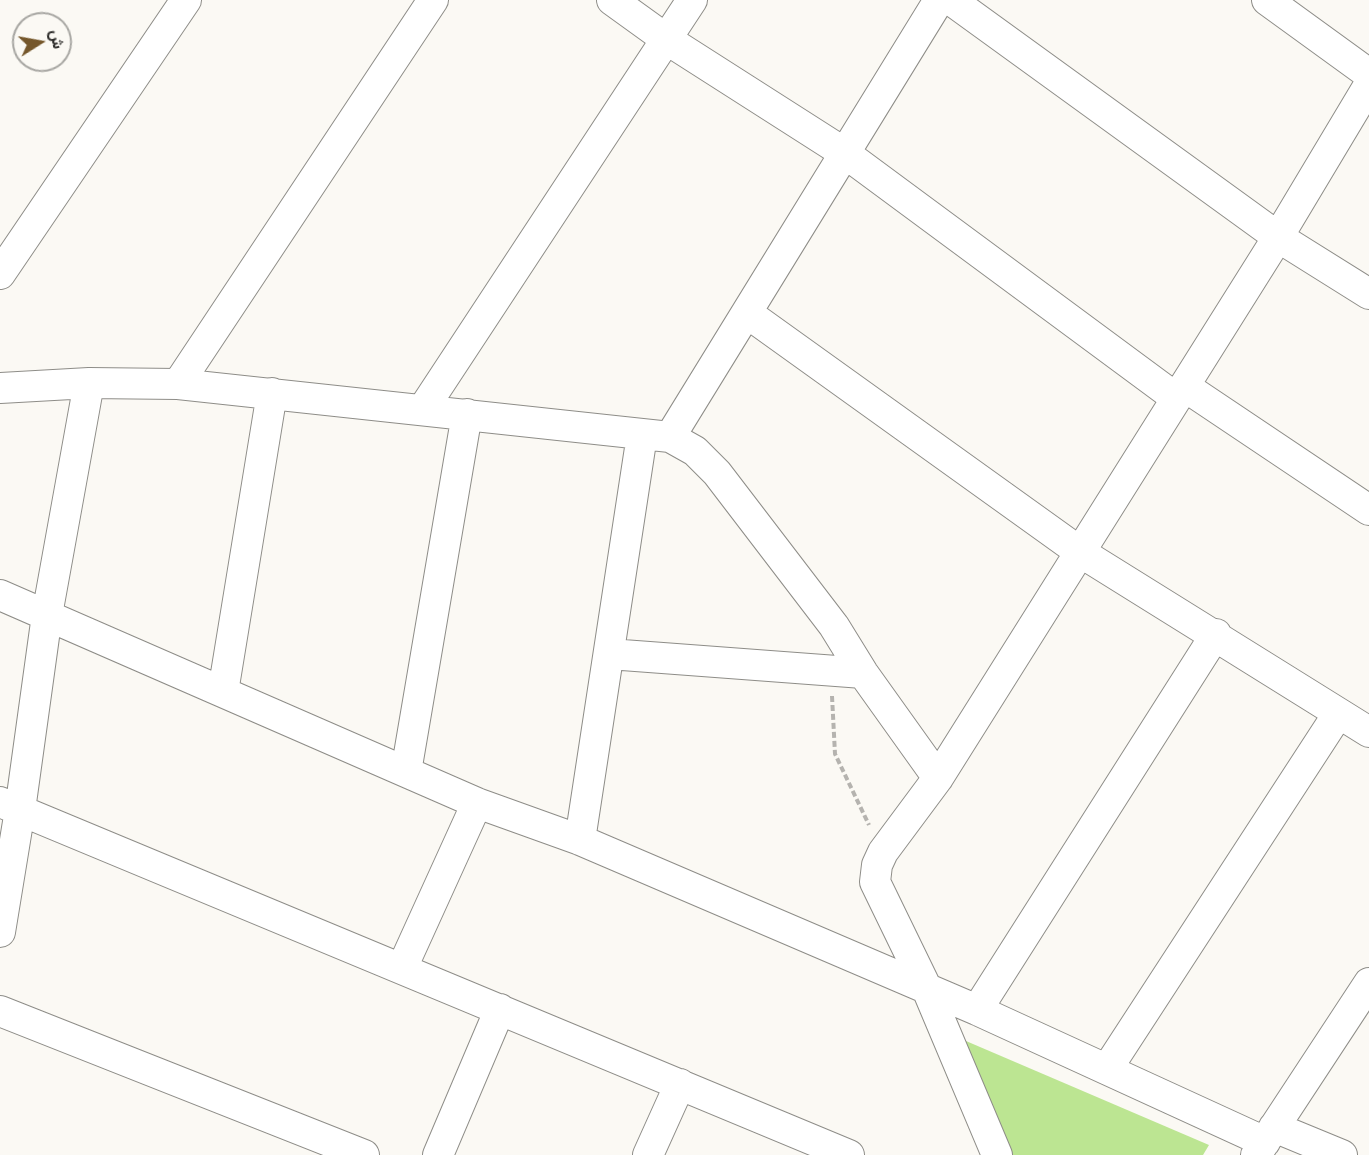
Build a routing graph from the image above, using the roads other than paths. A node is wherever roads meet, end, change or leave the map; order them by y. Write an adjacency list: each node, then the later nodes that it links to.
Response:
1 (186, 0): 13 (street)
2 (433, 0): 17 (street)
3 (612, 0): 8 (street)
4 (692, 0): 8 (street)
5 (939, 0): 11 (street)
6 (951, 0): 12 (street)
7 (1267, 0): 9 (street)
8 (666, 39): 11 (street); 21 (street)
9 (1369, 74)
10 (1369, 86): 12 (street)
11 (846, 154): 15 (street); 19 (street)
12 (1278, 237): 14 (street); 19 (street)
13 (0, 274)
14 (1369, 294)
15 (747, 313): 23 (street); 25 (street)
16 (89, 383): 17 (street); 18 (street); 27 (street)
17 (178, 384): 20 (street)
18 (0, 388)
19 (1180, 392): 24 (street); 25 (street)
20 (272, 393): 21 (street); 31 (street)
21 (423, 409): 22 (street)
22 (467, 414): 23 (street); 34 (street)
23 (656, 436): 29 (street); 30 (street)
24 (1369, 510)
25 (1080, 552): 28 (street); 35 (street)
26 (0, 595): 27 (street)
27 (47, 615): 31 (street); 37 (street)
28 (1216, 634): 32 (street); 44 (street)
29 (609, 654): 30 (street); 38 (street)
30 (863, 673): 35 (street)
31 (223, 692): 34 (street)
32 (1338, 714): 33 (street); 46 (street)
33 (1369, 732)
34 (406, 772): 36 (street)
35 (938, 778): 42 (street)
36 (477, 803): 38 (street); 40 (street)
37 (10, 806): 39 (street); 40 (street)
38 (580, 840): 42 (street)
39 (0, 932)
40 (402, 968): 43 (street)
41 (1369, 983): 48 (street)
42 (927, 989): 44 (street); 53 (street)
43 (500, 1008): 47 (street); 50 (street)
44 (977, 1010): 46 (street)
45 (0, 1011): 49 (street)
46 (1107, 1069): 48 (street)
47 (680, 1084): 51 (street); 52 (street)
48 (1265, 1141): 54 (street)
49 (364, 1155)
50 (438, 1155)
51 (648, 1155)
52 (849, 1155)
53 (997, 1155)
54 (1342, 1155)

